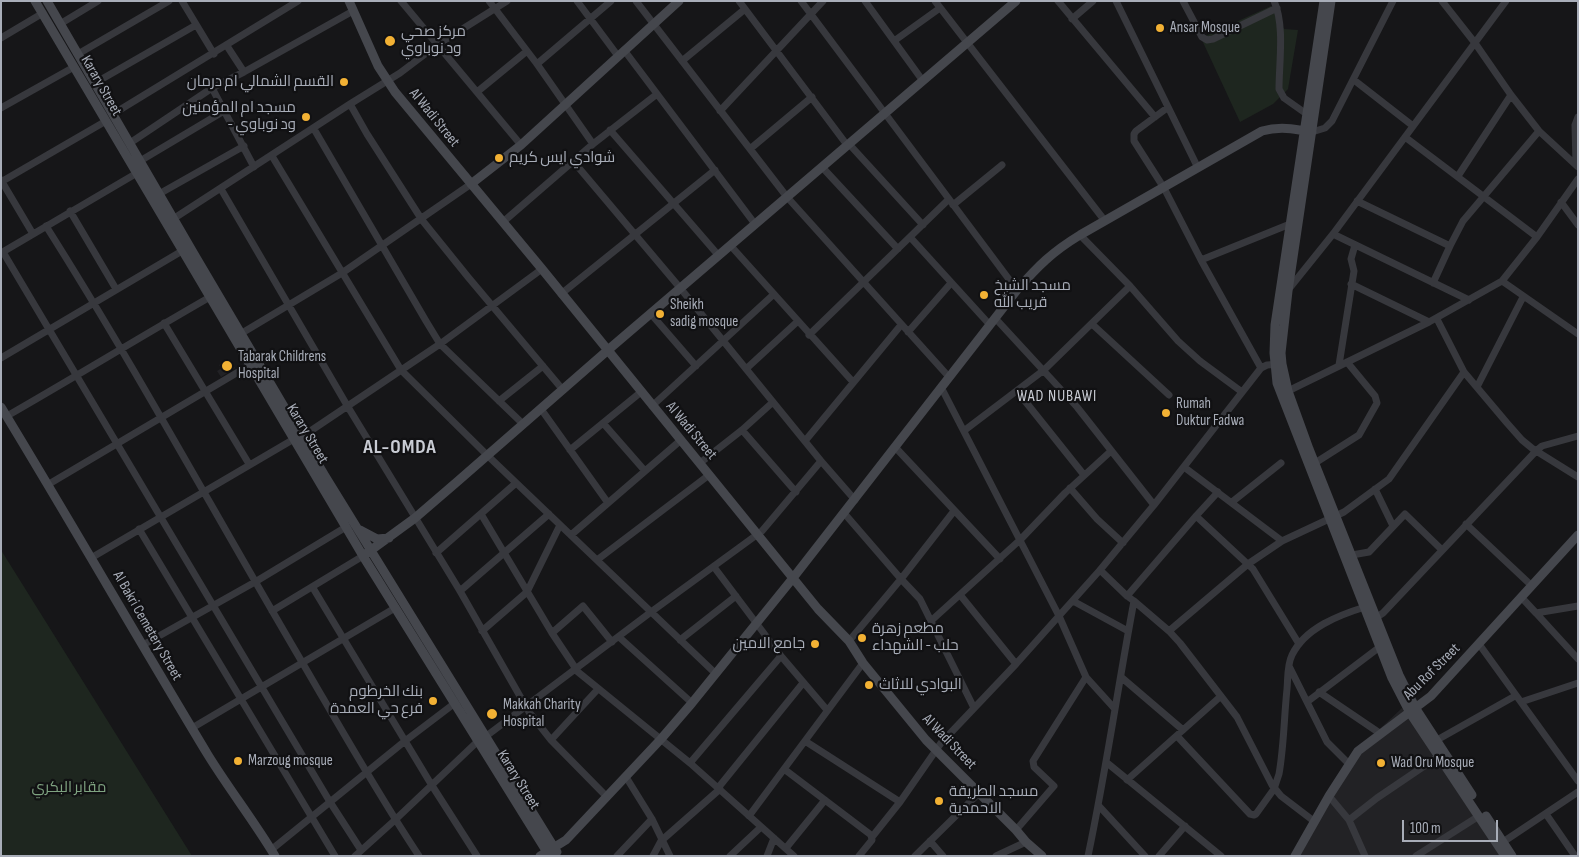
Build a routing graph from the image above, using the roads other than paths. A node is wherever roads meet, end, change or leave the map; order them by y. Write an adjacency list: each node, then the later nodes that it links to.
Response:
1 (35, 1): 35 (main road, Karary Street)
2 (47, 1): 39 (main road, Karary Street)
3 (98, 1): 39 (street)
4 (169, 1): 51 (street)
5 (182, 1): 41 (street)
6 (298, 1): 47 (street)
7 (349, 1): 34 (main road, Al Wadi Street)
8 (401, 1): 46 (street)
9 (489, 1): 31 (street)
10 (507, 1): 31 (street)
11 (577, 1): 37 (street)
12 (611, 1): 37 (street)
13 (636, 1): 40 (street)
14 (679, 1): 40 (main road)
15 (739, 1): 33 (street)
16 (801, 1): 36 (street)
17 (823, 1): 36 (street)
18 (865, 1): 43 (street)
19 (935, 1): 32 (street)
20 (1016, 1): 44 (main road)
21 (1058, 1): 38 (street)
22 (1093, 1): 38 (street)
23 (1116, 1): 69 (street)
24 (1183, 1): 30 (street)
25 (1324, 1): 74 (main road)
26 (1331, 1): 82 (main road)
27 (1393, 1): 57 (street)
28 (1442, 1): 45 (street)
29 (1506, 1): 45 (street)
30 (1276, 5): 74 (street)
31 (494, 8): 46 (street); 48 (street)
32 (940, 8): 43 (street); 44 (street)
33 (745, 9): 49 (street); 53 (street)
34 (353, 11): 56 (street); 58 (main road, Al Wadi Street)
35 (42, 13): 42 (street); 55 (main road, Karary Street)
36 (811, 14): 49 (street); 72 (street)
37 (590, 19): 50 (street); 54 (street)
38 (1072, 19): 75 (street)
39 (60, 24): 51 (main road, Karary Street)
40 (653, 24): 50 (main road); 53 (street)
41 (196, 25): 52 (street); 60 (street)
42 (1, 38)
43 (894, 41): 59 (street)
44 (968, 43): 59 (main road); 116 (street)
45 (1475, 43): 64 (street); 78 (street)
46 (437, 45): 58 (street); 62 (street)
47 (227, 46): 52 (street); 56 (street)
48 (527, 51): 54 (street); 62 (street)
49 (776, 51): 65 (street); 70 (street)
50 (621, 53): 63 (street); 67 (main road)
51 (78, 54): 60 (main road, Karary Street)
52 (214, 54): 73 (street)
53 (682, 61): 70 (street)
54 (536, 64): 67 (street)
55 (74, 67): 68 (street); 77 (main road, Karary Street)
56 (244, 72): 61 (street)
57 (1354, 80): 78 (street); 82 (street)
58 (387, 81): 66 (street); 103 (main road, Al Wadi Street)
59 (923, 81): 72 (main road)
60 (95, 83): 73 (main road, Karary Street)
61 (212, 88): 71 (street); 84 (street)
62 (477, 92): 86 (street)
63 (657, 94): 80 (street); 98 (street)
64 (1511, 94): 81 (street); 100 (street)
65 (812, 97): 87 (street); 89 (street)
66 (350, 104): 79 (street); 115 (street)
67 (565, 104): 85 (street); 86 (main road)
68 (1, 108)
69 (1168, 108): 75 (street); 97 (street)
70 (720, 110): 89 (street)
71 (224, 111): 88 (street); 91 (street)
72 (886, 113): 87 (main road); 109 (street)
73 (113, 114): 84 (main road, Karary Street)
74 (1308, 115): 82 (main road)
75 (1155, 117): 104 (street)
76 (1578, 117): 94 (street)
77 (106, 121): 99 (main road, Karary Street); 102 (street)
78 (1413, 126): 83 (street)
79 (314, 129): 90 (street); 130 (street)
80 (610, 130): 85 (street); 112 (street)
81 (1539, 130): 94 (street); 107 (street)
82 (1309, 131): 97 (main road); 119 (main road); 149 (main road)
83 (1405, 137): 100 (street); 110 (street)
84 (130, 143): 91 (main road, Karary Street)
85 (593, 144): 92 (street)
86 (521, 145): 103 (main road)
87 (848, 145): 96 (main road); 120 (street)
88 (244, 146): 95 (street); 106 (street)
89 (750, 149): 108 (street)
90 (272, 156): 95 (street); 139 (street)
91 (140, 161): 106 (main road, Karary Street)
92 (573, 161): 117 (street); 125 (street)
93 (1002, 165): 109 (street)
94 (1577, 166)
95 (254, 167): 105 (street)
96 (822, 167): 108 (main road); 133 (street)
97 (1198, 168): 104 (main road)
98 (716, 170): 112 (street); 118 (street)
99 (136, 173): 113 (street); 134 (main road, Karary Street)
100 (1458, 176): 107 (street)
101 (1578, 179): 111 (street)
102 (2, 181): 123 (street)
103 (471, 184): 115 (street); 117 (main road, Al Wadi Street)
104 (1164, 188): 116 (main road); 137 (street)
105 (221, 189): 114 (street); 156 (street)
106 (159, 194): 114 (main road, Karary Street)
107 (1483, 196): 127 (street); 132 (street)
108 (787, 198): 118 (main road); 140 (street)
109 (951, 202): 120 (street); 148 (street)
110 (1357, 202): 124 (street); 132 (street)
111 (1562, 202): 121 (street); 127 (street)
112 (673, 204): 125 (street); 136 (street)
113 (70, 211): 122 (street); 146 (street)
114 (173, 219): 170 (main road, Karary Street)
115 (422, 220): 130 (street); 157 (street)
116 (1105, 221): 126 (main road)
117 (503, 222): 138 (main road, Al Wadi Street)
118 (755, 224): 131 (main road)
119 (1290, 224): 137 (street); 176 (main road)
120 (923, 225): 128 (street)
121 (1578, 225)
122 (46, 226): 123 (street); 155 (street)
123 (33, 234): 135 (street)
124 (1333, 234): 129 (street); 149 (street)
125 (635, 235): 147 (street); 150 (street)
126 (1080, 235): 145 (street); 148 (main road)
127 (1537, 237): 141 (street)
128 (910, 238): 133 (street); 142 (street)
129 (1355, 245): 143 (street); 144 (street)
130 (382, 246): 139 (street); 172 (street)
131 (730, 246): 136 (main road); 151 (street)
132 (1450, 246): 143 (street)
133 (898, 249): 140 (street)
134 (182, 251): 146 (street); 152 (main road, Karary Street)
135 (2, 252): 166 (street)
136 (719, 256): 147 (main road)
137 (1201, 260): 181 (street)
138 (542, 269): 150 (main road, Al Wadi Street); 157 (street)
139 (342, 273): 156 (street); 183 (street)
140 (863, 281): 165 (street); 169 (street)
141 (1502, 281): 153 (street); 154 (street)
142 (951, 283): 161 (street); 167 (street)
143 (1434, 283): 154 (street)
144 (1351, 284): 162 (street); 177 (street)
145 (1130, 286): 164 (street); 196 (street)
146 (116, 289): 155 (street)
147 (681, 289): 158 (main road); 171 (street)
148 (1017, 290): 161 (main road)
149 (1288, 291): 176 (main road)
150 (561, 294): 174 (main road, Al Wadi Street)
151 (774, 294): 160 (street); 171 (street)
152 (210, 297): 163 (street); 170 (main road, Karary Street)
153 (1523, 298): 168 (street); 190 (street)
154 (1468, 300): 159 (street)
155 (94, 303): 166 (street); 173 (street)
156 (289, 306): 170 (street); 200 (street)
157 (493, 306): 172 (street); 179 (street)
158 (651, 314): 174 (main road); 180 (street)
159 (1437, 318): 162 (street); 185 (street)
160 (798, 321): 169 (street); 182 (street)
161 (993, 321): 184 (street); 187 (main road)
162 (1430, 322): 177 (street)
163 (164, 323): 173 (street); 192 (street)
164 (1092, 324): 184 (street); 197 (street)
165 (901, 326): 167 (street); 188 (street)
166 (49, 330): 175 (street); 186 (street)
167 (908, 332): 187 (street)
168 (1578, 334)
169 (809, 335): 188 (street)
170 (238, 336): 178 (main road, Karary Street); 210 (main road, Karary Street)
171 (724, 341): 180 (street); 182 (street)
172 (440, 344): 183 (street); 198 (street)
173 (121, 350): 186 (street); 205 (street)
174 (608, 350): 191 (main road); 195 (main road, Al Wadi Street)
175 (1, 358)
176 (1278, 364): 181 (street); 194 (main road); 250 (main road)
177 (1343, 364): 194 (street); 224 (street)
178 (250, 365): 192 (street); 212 (main road, Karary Street)
179 (543, 366): 191 (street); 198 (street)
180 (696, 366): 201 (street)
181 (1261, 368): 196 (street)
182 (746, 369): 199 (street)
183 (401, 370): 200 (street); 220 (street)
184 (1044, 370): 193 (street); 218 (street)
185 (1464, 372): 190 (street); 234 (street)
186 (76, 376): 204 (street); 215 (street)
187 (949, 377): 189 (main road)
188 (853, 382): 214 (street)
189 (941, 387): 209 (street); 216 (main road)
190 (1477, 387): 219 (street)
191 (563, 390): 203 (main road)
192 (204, 391): 205 (street); 225 (street)
193 (1017, 391): 209 (street); 229 (street)
194 (1288, 391): 224 (main road)
195 (641, 392): 201 (main road, Al Wadi Street); 206 (street)
196 (1242, 392): 226 (street)
197 (1169, 395)
198 (499, 401): 207 (street)
199 (773, 402): 208 (street); 214 (street)
200 (348, 406): 210 (street); 249 (street)
201 (652, 406): 213 (main road, Al Wadi Street)
202 (1, 407): 204 (main road, Al Bakri Cemetery Street)
203 (541, 409): 207 (main road); 217 (street)
204 (7, 416): 232 (main road, Al Bakri Cemetery Street)
205 (161, 416): 215 (street); 235 (street)
206 (604, 423): 217 (street); 227 (street)
207 (523, 424): 220 (main road)
208 (742, 430): 222 (street); 237 (street)
209 (965, 430): 261 (street)
210 (303, 436): 236 (main road, Karary Street)
211 (1578, 436): 219 (street)
212 (294, 440): 225 (street); 236 (main road, Karary Street)
213 (681, 440): 222 (main road, Al Wadi Street); 227 (street)
214 (805, 441): 221 (street)
215 (117, 443): 232 (street); 247 (street)
216 (895, 448): 239 (main road); 243 (street)
217 (570, 450): 240 (street)
218 (1111, 450): 229 (street); 242 (street)
219 (1536, 450): 230 (street); 252 (street)
220 (487, 455): 231 (street); 249 (main road)
221 (821, 461): 237 (street); 239 (street)
222 (700, 463): 228 (main road, Al Wadi Street)
223 (1281, 463): 241 (street)
224 (1315, 463): 250 (main road)
225 (250, 464): 235 (street)
226 (1184, 467): 238 (street); 242 (street)
227 (645, 471): 240 (street)
228 (709, 475): 258 (main road, Al Wadi Street); 271 (street)
229 (1084, 475): 233 (street)
230 (1578, 477)
231 (516, 483): 245 (street); 246 (street)
232 (49, 484): 269 (main road, Al Bakri Cemetery Street)
233 (1070, 488): 261 (street); 263 (street)
234 (1375, 489): 250 (street); 253 (street)
235 (204, 491): 247 (street); 277 (street)
236 (330, 491): 254 (main road, Karary Street); 255 (main road, Karary Street)
237 (796, 492): 258 (street)
238 (1218, 492): 241 (street); 248 (street)
239 (855, 500): 244 (main road)
240 (608, 502): 257 (street)
241 (1232, 502): 262 (street)
242 (1154, 505): 263 (street)
243 (954, 511): 270 (street); 276 (street)
244 (844, 513): 275 (main road); 276 (street)
245 (481, 514): 265 (street); 267 (street)
246 (549, 514): 251 (street); 265 (street)
247 (160, 516): 256 (street); 288 (street)
248 (1196, 516): 272 (street); 284 (street)
249 (415, 518): 260 (main road); 267 (street)
250 (1333, 518): 262 (street); 268 (main road); 290 (main road)
251 (560, 524): 257 (street); 281 (street)
252 (1466, 524): 264 (street); 278 (street)
253 (1393, 526): 264 (street); 268 (street)
254 (346, 527): 266 (main road, Karary Street); 277 (street)
255 (357, 528): 260 (main road); 266 (main road, Karary Street)
256 (139, 529): 269 (street); 296 (street)
257 (571, 534): 271 (street)
258 (758, 535): 273 (street); 275 (main road, Al Wadi Street)
259 (1578, 535): 278 (main road, Abu Rof Street)
260 (389, 538): 266 (main road)
261 (1021, 540): 270 (street); 295 (street)
262 (1282, 541): 272 (street)
263 (1123, 543): 274 (street)
264 (1442, 550): 297 (street)
265 (505, 552): 280 (street); 281 (street)
266 (367, 553): 279 (street); 291 (main road, Karary Street); 344 (main road, Karary Street)
267 (436, 553): 280 (street)
268 (1352, 555): 297 (main road)
269 (91, 558): 311 (main road, Al Bakri Cemetery Street)
270 (1000, 559): 283 (street)
271 (597, 560): 293 (street)
272 (1248, 564): 302 (street); 309 (street)
273 (714, 567): 282 (street); 293 (street)
274 (1100, 570): 284 (street); 286 (street)
275 (793, 578): 299 (main road); 307 (main road, Al Wadi Street)
276 (901, 579): 298 (street); 307 (street)
277 (255, 582): 288 (street); 292 (street)
278 (1532, 586): 285 (main road, Abu Rof Street)
279 (312, 588): 292 (street); 305 (street)
280 (460, 591): 300 (street)
281 (527, 592): 300 (street); 303 (street)
282 (736, 596): 299 (street); 306 (street)
283 (961, 596): 298 (street); 317 (street)
284 (1126, 596): 287 (street)
285 (1522, 598): 294 (street); 310 (main road, Abu Rof Street)
286 (1072, 600): 295 (street); 301 (street)
287 (1134, 601): 301 (street); 302 (street)
288 (214, 604): 296 (street); 325 (street)
289 (1578, 606): 294 (street)
290 (1365, 607): 297 (main road); 309 (street)
291 (395, 608): 305 (street); 333 (main road, Karary Street)
292 (272, 611): 315 (street)
293 (651, 612): 304 (street); 306 (street)
294 (1536, 613): 314 (street)
295 (1059, 616): 317 (street); 322 (street)
296 (191, 618): 311 (street); 330 (street)
297 (1374, 619): 312 (main road); 339 (main road)
298 (932, 620): 336 (street)
299 (757, 624): 313 (street); 320 (main road)
300 (482, 631): 335 (street)
301 (1128, 631): 321 (street)
302 (1169, 631): 328 (street)
303 (552, 633): 308 (street); 319 (street)
304 (619, 637): 308 (street); 334 (street)
305 (343, 640): 315 (street); 349 (street)
306 (680, 640): 320 (street)
307 (849, 641): 316 (main road, Al Wadi Street)
308 (612, 642): 319 (street)
309 (1300, 644): 318 (street)
310 (1479, 644): 329 (street); 339 (main road, Abu Rof Street)
311 (142, 645): 340 (main road, Al Bakri Cemetery Street)
312 (1381, 646): 327 (street); 339 (main road)
313 (781, 656): 323 (street); 353 (street)
314 (1578, 659)
315 (302, 662): 325 (street); 357 (street)
316 (863, 663): 338 (street); 350 (main road, Al Wadi Street)
317 (1016, 664): 336 (street)
318 (1289, 666): 331 (street); 363 (street)
319 (575, 669): 326 (street); 335 (street)
320 (716, 674): 334 (main road)
321 (1121, 677): 337 (street); 341 (street)
322 (1086, 678): 337 (street); 382 (street)
323 (803, 683): 338 (street); 362 (street)
324 (1578, 683): 332 (street)
325 (262, 687): 330 (street); 369 (street)
326 (598, 689): 345 (street); 346 (street)
327 (1320, 692): 331 (street); 342 (street)
328 (1221, 696): 341 (street); 363 (street)
329 (1515, 696): 332 (street); 348 (street)
330 (240, 700): 340 (street); 375 (street)
331 (1307, 702): 355 (street)
332 (1521, 702): 360 (street)
333 (455, 703): 344 (main road, Karary Street); 349 (street)
334 (692, 703): 346 (main road)
335 (525, 706): 344 (street); 345 (street)
336 (974, 708): 350 (street)
337 (1114, 708): 352 (street)
338 (827, 710): 347 (street)
339 (1413, 711): 342 (main road, Abu Rof Street); 348 (main road); 351 (main road)
340 (192, 728): 391 (main road, Al Bakri Cemetery Street)
341 (1183, 730): 343 (street)
342 (1381, 734): 355 (main road, Abu Rof Street)
343 (1176, 736): 359 (street); 363 (street)
344 (482, 739): 361 (street); 392 (main road, Karary Street)
345 (551, 740): 367 (street)
346 (661, 740): 353 (street); 358 (main road)
347 (805, 740): 356 (street); 370 (street)
348 (1437, 740): 354 (main road)
349 (405, 741): 357 (street); 361 (street)
350 (936, 750): 364 (main road, Al Wadi Street); 370 (street)
351 (1439, 756): 354 (main road); 378 (street)
352 (1106, 762): 359 (street); 371 (street)
353 (690, 763): 362 (street)
354 (1448, 763): 374 (main road); 387 (main road)
355 (1349, 764): 366 (main road, Abu Rof Street)
356 (784, 769): 368 (street); 373 (street)
357 (366, 773): 369 (street); 377 (street)
358 (626, 777): 367 (main road); 376 (street)
359 (1127, 780): 381 (street)
360 (1578, 781)
361 (431, 784): 377 (street); 398 (street)
362 (719, 788): 373 (street); 385 (street)
363 (1274, 789): 379 (street)
364 (979, 792): 382 (main road, Al Wadi Street); 386 (street)
365 (1578, 792): 372 (street)
366 (1330, 796): 378 (street); 379 (main road, Abu Rof Street)
367 (607, 797): 392 (main road)
368 (825, 800): 383 (street); 389 (street)
369 (330, 802): 375 (street); 390 (street)
370 (900, 802): 383 (street)
371 (1098, 806): 411 (street); 412 (street)
372 (1546, 814): 387 (street); 394 (street)
373 (749, 816): 380 (street)
374 (1479, 816): 416 (street); 417 (main road)
375 (311, 818): 391 (street); 395 (street)
376 (652, 819): 385 (street); 399 (street)
377 (395, 820): 390 (street); 397 (street)
378 (1349, 820): 415 (street)
379 (1314, 822): 393 (main road, Abu Rof Street)
380 (761, 826): 384 (street); 402 (street)
381 (1185, 826): 413 (street); 414 (street)
382 (1016, 830): 388 (main road, Al Wadi Street)
383 (872, 837): 405 (street)
384 (774, 838): 389 (street); 403 (street)
385 (661, 841): 400 (street); 401 (street)
386 (930, 842): 406 (street); 407 (street)
387 (1503, 842): 418 (main road)
388 (1029, 845): 408 (street); 409 (street); 410 (main road, Al Wadi Street)
389 (786, 848): 404 (street)
390 (361, 850): 396 (street)
391 (273, 853)
392 (551, 853)
393 (1298, 854)
394 (1576, 855)
395 (335, 856)
396 (354, 856)
397 (418, 856)
398 (477, 856)
399 (617, 856)
400 (652, 856)
401 (670, 856)
402 (730, 856)
403 (768, 856)
404 (794, 856)
405 (859, 856)
406 (916, 856)
407 (943, 856)
408 (996, 856)
409 (1028, 856)
410 (1042, 856)
411 (1088, 856)
412 (1145, 856)
413 (1159, 856)
414 (1221, 856)
415 (1365, 856)
416 (1416, 856)
417 (1505, 856)
418 (1512, 856)

